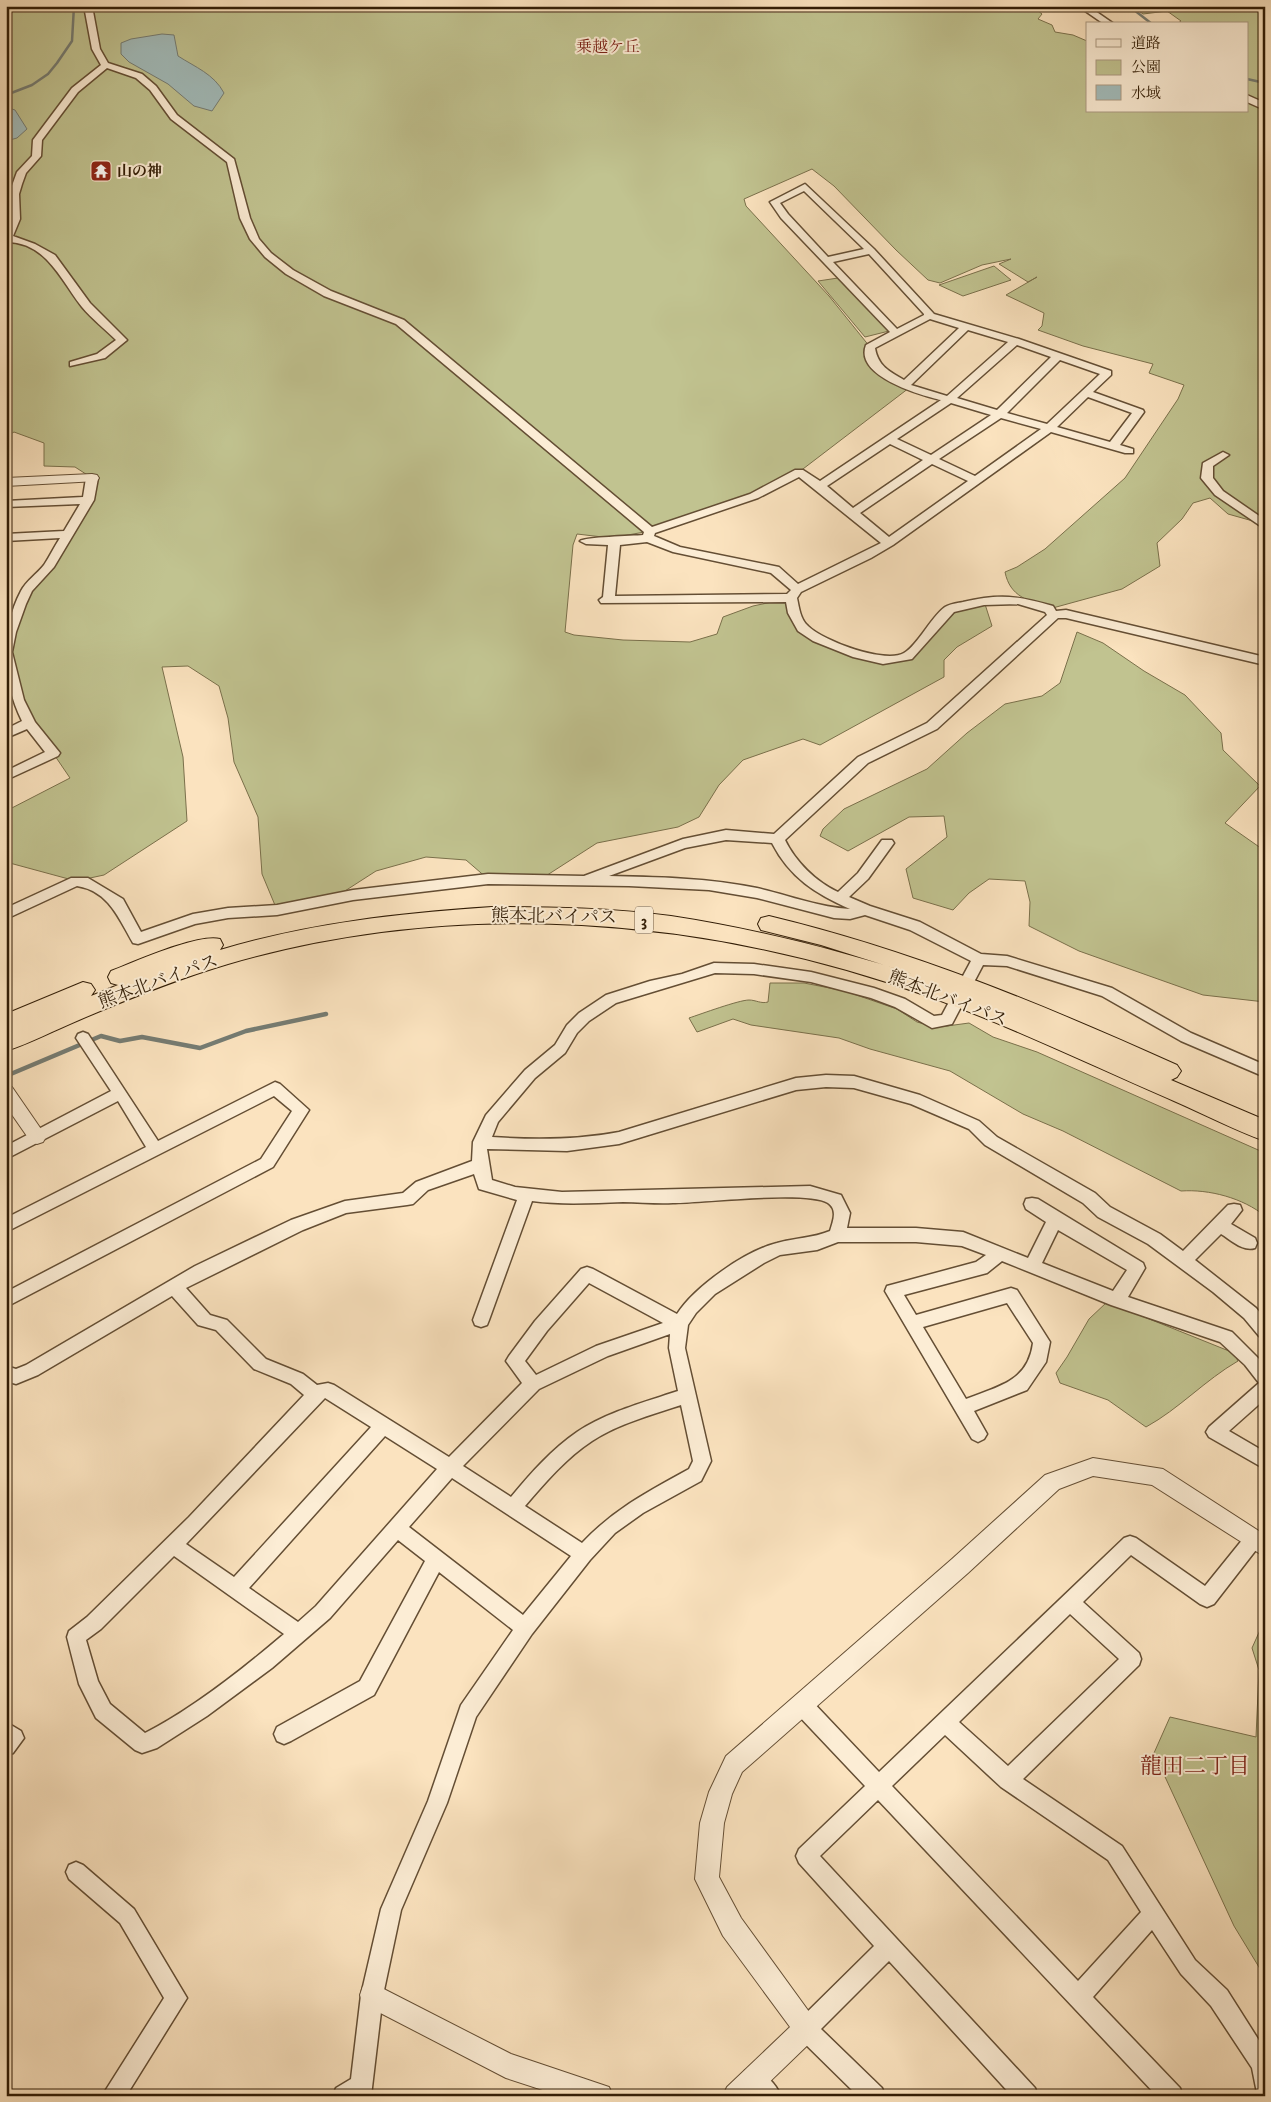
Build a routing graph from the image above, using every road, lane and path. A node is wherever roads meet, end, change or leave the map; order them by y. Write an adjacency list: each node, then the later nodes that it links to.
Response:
1 (88, 6): 4 (street)
2 (1082, 6): 3 (street)
3 (1107, 22)
4 (105, 65): 7 (street); 35 (street)
5 (1248, 98): 6 (street)
6 (1265, 107)
7 (7, 238): 15 (street)
8 (871, 251): 9 (street); 9 (street); 10 (street)
9 (826, 260): 12 (street)
10 (929, 316): 11 (street); 12 (street)
11 (967, 326): 13 (street); 16 (street)
12 (896, 333): 16 (street)
13 (1015, 341): 14 (street); 18 (street)
14 (1058, 356): 17 (street); 19 (street)
15 (74, 364)
16 (905, 385): 18 (street)
17 (1086, 393): 20 (street); 22 (street)
18 (950, 399): 19 (street); 21 (street)
19 (999, 414): 20 (street); 25 (street)
20 (1048, 429): 22 (street); 27 (street)
21 (890, 440): 25 (street); 29 (street)
22 (1113, 446): 23 (street)
23 (1129, 451)
24 (1223, 455): 33 (street)
25 (931, 459): 27 (street); 32 (street)
26 (92, 478): 28 (street); 30 (street)
27 (976, 481): 39 (street)
28 (6, 482)
29 (820, 486): 32 (street); 35 (street)
30 (88, 500): 31 (street); 34 (street)
31 (6, 504)
32 (853, 512): 39 (street)
33 (1265, 526)
34 (65, 534): 36 (street); 43 (street)
35 (649, 534): 38 (street); 40 (street)
36 (6, 538)
37 (586, 541): 38 (street)
38 (614, 542): 40 (street)
39 (889, 543): 40 (street)
40 (794, 594): 41 (street)
41 (1052, 615): 42 (street); 46 (street)
42 (1265, 661)
43 (29, 723): 44 (street); 45 (street)
44 (6, 734)
45 (6, 776)
46 (777, 839): 48 (street); 49 (street)
47 (886, 843): 49 (street)
48 (577, 882): 50 (street); 51 (street)
49 (839, 899): 50 (street)
50 (865, 910): 52 (street)
51 (6, 914)
52 (979, 959): 53 (street); 57 (street)
53 (962, 992): 54 (highway, 熊本北バイパス / 3); 56 (highway, 熊本北バイパス / 3); 60 (highway, 熊本北バイパス / 3); 61 (highway, 熊本北バイパス / 3); 63 (street)
54 (6, 1024)
55 (83, 1038): 59 (street)
56 (6, 1042)
57 (1265, 1071)
58 (6, 1092): 62 (street)
59 (121, 1093): 62 (street); 64 (street)
60 (1265, 1114)
61 (1265, 1131)
62 (37, 1137): 65 (street)
63 (481, 1142): 66 (street); 76 (street)
64 (156, 1150): 72 (street); 79 (street)
65 (6, 1153)
66 (480, 1166): 67 (street); 78 (street)
67 (527, 1194): 73 (street); 81 (street)
68 (1032, 1204): 70 (street)
69 (1234, 1210): 71 (street)
70 (1055, 1220): 77 (street); 80 (street)
71 (1220, 1225): 74 (street); 76 (street)
72 (6, 1226)
73 (837, 1235): 75 (street); 83 (street)
74 (1249, 1243)
75 (1002, 1253): 77 (street); 82 (street)
76 (1184, 1261): 84 (street)
77 (1032, 1266): 80 (street)
78 (174, 1287): 85 (street); 90 (street)
79 (6, 1300)
80 (1117, 1300): 86 (street)
81 (482, 1320)
82 (911, 1323): 91 (street); 91 (street)
83 (680, 1324): 87 (street); 87 (street); 89 (street)
84 (1265, 1331)
85 (6, 1373)
86 (1265, 1378)
87 (533, 1384): 95 (street)
88 (1265, 1388): 94 (street)
89 (687, 1395): 96 (street); 100 (street)
90 (316, 1396): 92 (street); 99 (street)
91 (962, 1408): 93 (street)
92 (384, 1426): 95 (street); 102 (street)
93 (978, 1434)
94 (1265, 1461)
95 (450, 1467): 96 (street); 97 (street)
96 (512, 1508): 100 (street)
97 (397, 1528): 101 (street); 105 (street)
98 (1259, 1543): 103 (street); 106 (street)
99 (173, 1545): 102 (street); 105 (street)
100 (584, 1554): 104 (street)
101 (436, 1558): 104 (street); 109 (street)
102 (236, 1589): 105 (street)
103 (1070, 1602): 107 (street); 111 (street)
104 (525, 1628): 116 (street)
105 (298, 1634)
106 (802, 1705): 112 (street); 118 (street)
107 (945, 1722): 111 (street); 112 (street)
108 (6, 1732): 110 (street)
109 (284, 1734)
110 (6, 1746)
111 (1008, 1780): 114 (street)
112 (879, 1786): 115 (street); 117 (street)
113 (76, 1872): 122 (street)
114 (1154, 1913): 117 (street); 120 (street)
115 (889, 1946): 118 (street); 127 (street)
116 (372, 1994): 121 (street); 123 (street)
117 (1078, 1996): 128 (street)
118 (806, 2029): 119 (street); 126 (street)
119 (753, 2079): 124 (street); 125 (street)
120 (1265, 2085)
121 (355, 2092)
122 (113, 2096)
123 (600, 2096)
124 (736, 2096)
125 (770, 2096)
126 (874, 2096)
127 (1027, 2096)
128 (1172, 2096)

